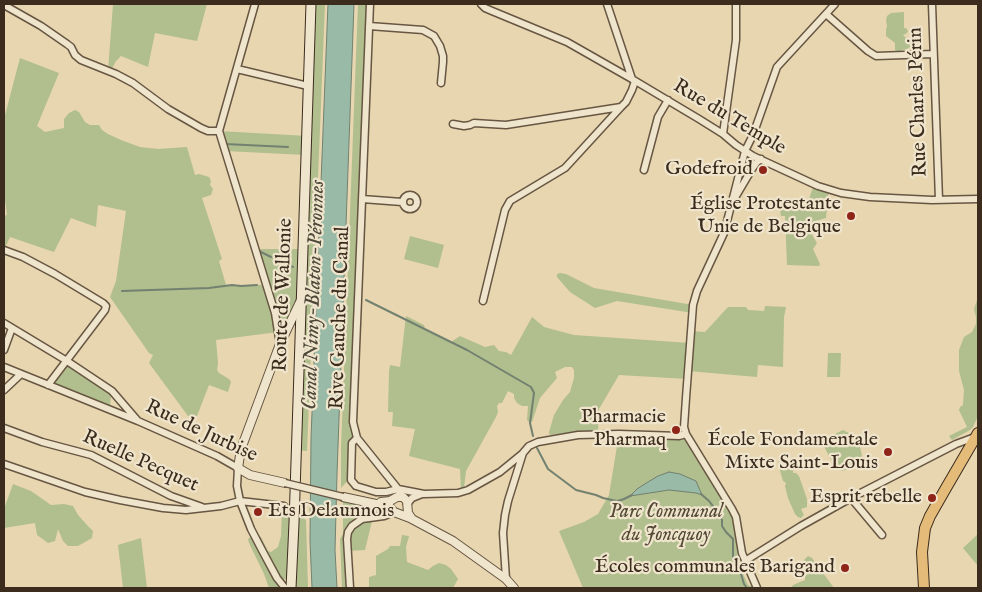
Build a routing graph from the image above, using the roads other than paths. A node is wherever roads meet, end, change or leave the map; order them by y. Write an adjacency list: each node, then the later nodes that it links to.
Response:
1 (254, 4): 13 (street)
2 (311, 4): 16 (main road, Route de Wallonie)
3 (370, 4): 11 (street, Rive Gauche du Canal)
4 (481, 4): 14 (street, Rue du Temple)
5 (607, 4): 14 (street)
6 (736, 4): 21 (street)
7 (835, 4): 10 (street)
8 (932, 4): 12 (street, Rue Charles Périn)
9 (4, 5): 20 (street)
10 (826, 14): 12 (street); 22 (street)
11 (369, 26): 15 (street); 25 (street, Rive Gauche du Canal)
12 (933, 54): 26 (street, Rue Charles Périn)
13 (238, 69): 16 (street); 20 (street)
14 (633, 80): 17 (street, Rue du Temple); 18 (street)
15 (441, 84)
16 (308, 86): 31 (main road, Route de Wallonie)
17 (668, 100): 21 (street, Rue du Temple); 24 (street)
18 (621, 107): 19 (street); 32 (street)
19 (453, 124)
20 (219, 132): 35 (street)
21 (723, 134): 22 (street, Rue du Temple)
22 (745, 151): 23 (street, Rue du Temple); 29 (street)
23 (761, 159): 26 (street, Rue du Temple); 29 (street)
24 (644, 170)
25 (362, 199): 28 (street, Rive Gauche du Canal); 46 (street, Rive Gauche du Canal)
26 (938, 200): 27 (street, Rue du Temple)
27 (978, 200)
28 (402, 202)
29 (731, 203): 44 (street)
30 (4, 250): 37 (street)
31 (302, 298): 35 (street); 66 (main road, Route de Wallonie)
32 (483, 301)
33 (4, 323): 34 (street)
34 (12, 328): 36 (street); 37 (street)
35 (280, 344): 49 (street)
36 (4, 350)
37 (67, 361): 40 (street); 42 (street)
38 (4, 368): 39 (street, Rue de Jurbise)
39 (21, 374): 40 (street, Rue de Jurbise); 41 (street)
40 (48, 385): 42 (street, Rue de Jurbise)
41 (4, 390)
42 (138, 421): 49 (street, Rue de Jurbise)
43 (4, 428): 59 (street, Ruelle Pecquet)
44 (686, 434): 47 (street); 63 (street)
45 (977, 435): 54 (street); 70 (main road)
46 (358, 438): 52 (street, Rive Gauche du Canal); 52 (street, Rive Gauche du Canal)
47 (523, 453): 51 (street); 64 (street)
48 (4, 464): 59 (street)
49 (238, 468): 50 (street, Rue de Jurbise); 55 (street)
50 (285, 483): 53 (street, Rue de Jurbise, bridge)
51 (424, 494): 52 (street); 57 (street)
52 (398, 495): 56 (street); 57 (street); 60 (street)
53 (343, 497): 56 (street, Rue de Jurbise)
54 (851, 498): 62 (street); 63 (street)
55 (240, 501): 58 (street); 59 (street); 65 (street)
56 (372, 502): 60 (street, Rue de Jurbise)
57 (407, 505): 60 (street); 61 (street)
58 (284, 506)
59 (205, 508)
60 (395, 511): 61 (street, Rue de Jurbise); 67 (street)
61 (412, 519): 64 (street)
62 (882, 535)
63 (745, 561): 69 (street)
64 (506, 579): 68 (street)
65 (285, 588)
66 (291, 588)
67 (350, 588)
68 (514, 588)
69 (757, 588)
70 (924, 588)

